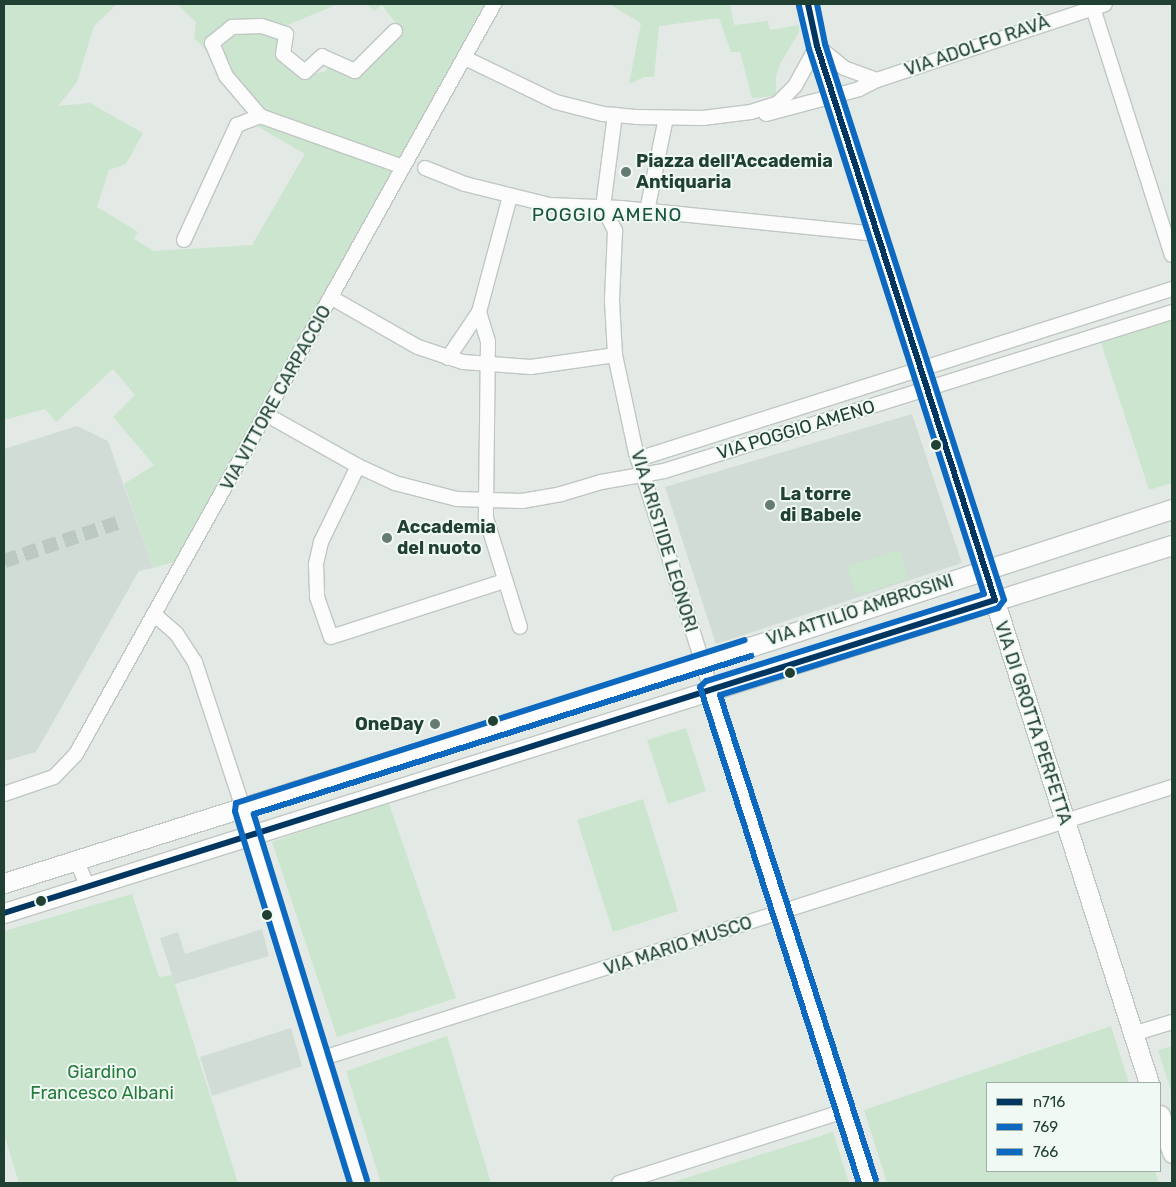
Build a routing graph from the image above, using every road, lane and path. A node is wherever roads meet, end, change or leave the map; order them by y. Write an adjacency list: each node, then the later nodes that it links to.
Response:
1 (494, 4): 6 (street, VIA VITTORE CARPACCIO)
2 (808, 4): 5 (street, VIA DI GROTTA PERFETTA)
3 (1099, 6): 7 (street, VIA ADOLFO RAVÀ); 20 (street)
4 (395, 30): 11 (street)
5 (818, 46): 7 (street); 8 (street, VIA DI GROTTA PERFETTA); 9 (street)
6 (465, 58): 10 (street); 13 (street, VIA VITTORE CARPACCIO)
7 (877, 80): 8 (street, VIA ADOLFO RAVÀ)
8 (835, 100): 9 (street, VIA ADOLFO RAVÀ); 18 (street, VIA DI GROTTA PERFETTA)
9 (751, 112): 12 (street)
10 (614, 115): 12 (street); 16 (street)
11 (260, 116): 13 (street); 19 (street)
12 (666, 118): 17 (street)
13 (403, 167): 22 (street, VIA VITTORE CARPACCIO)
14 (425, 168): 15 (street)
15 (510, 196): 16 (street); 23 (street)
16 (603, 207): 17 (street); 27 (street, VIA ARISTIDE LEONORI)
17 (647, 211): 18 (street)
18 (877, 234): 30 (street, VIA DI GROTTA PERFETTA)
19 (184, 240)
20 (1172, 255)
21 (1172, 289): 25 (street, VIA POGGIO AMENO)
22 (332, 298): 28 (street); 32 (street, VIA VITTORE CARPACCIO)
23 (479, 312): 28 (street); 29 (street)
24 (1172, 312): 26 (street, VIA POGGIO AMENO)
25 (1089, 316): 26 (street); 30 (street, VIA POGGIO AMENO)
26 (1096, 336): 31 (street, VIA POGGIO AMENO)
27 (615, 355): 29 (street); 34 (street, VIA ARISTIDE LEONORI)
28 (448, 358): 29 (street)
29 (488, 366): 38 (street)
30 (921, 370): 31 (street, VIA DI GROTTA PERFETTA); 33 (street, VIA POGGIO AMENO)
31 (928, 389): 36 (street, VIA POGGIO AMENO); 41 (street, VIA DI GROTTA PERFETTA)
32 (267, 415): 35 (street, VIA POGGIO AMENO); 44 (street, VIA VITTORE CARPACCIO)
33 (658, 452): 34 (street, VIA POGGIO AMENO); 36 (street)
34 (638, 459): 37 (street, VIA ARISTIDE LEONORI)
35 (358, 466): 38 (street, VIA POGGIO AMENO); 42 (street)
36 (664, 471): 37 (street, VIA POGGIO AMENO)
37 (644, 475): 38 (street, VIA POGGIO AMENO); 46 (street, VIA ARISTIDE LEONORI)
38 (485, 502): 42 (street)
39 (1172, 509): 41 (street, VIA ATTILIO AMBROSINI)
40 (1172, 545): 43 (street, VIA ATTILIO AMBROSINI)
41 (985, 569): 43 (street, VIA DI GROTTA PERFETTA); 46 (street, VIA ATTILIO AMBROSINI)
42 (504, 581): 45 (street)
43 (995, 600): 47 (street, VIA ATTILIO AMBROSINI); 51 (street, VIA DI GROTTA PERFETTA)
44 (154, 615): 49 (street, VIA VITTORE CARPACCIO); 50 (street)
45 (520, 627)
46 (701, 663): 47 (street, VIA ARISTIDE LEONORI); 50 (street, VIA ATTILIO AMBROSINI)
47 (710, 689): 52 (street, VIA ATTILIO AMBROSINI); 57 (street, VIA ARISTIDE LEONORI)
48 (1172, 787): 51 (street, VIA MARIO MUSCO)
49 (4, 794)
50 (242, 808): 52 (street); 53 (street, VIA ATTILIO AMBROSINI)
51 (1064, 822): 57 (street, VIA MARIO MUSCO); 59 (street, VIA DI GROTTA PERFETTA)
52 (251, 834): 55 (street, VIA ATTILIO AMBROSINI); 60 (street)
53 (77, 860): 54 (street, VIA ATTILIO AMBROSINI); 55 (street)
54 (4, 883)
55 (87, 886): 56 (street, VIA ATTILIO AMBROSINI)
56 (4, 913)
57 (781, 914): 60 (street, VIA MARIO MUSCO); 62 (street, VIA ARISTIDE LEONORI)
58 (1172, 1022): 59 (street)
59 (1133, 1034): 61 (street, VIA DI GROTTA PERFETTA)
60 (320, 1060): 65 (street)
61 (1149, 1082)
62 (845, 1111): 66 (street); 67 (street, VIA ARISTIDE LEONORI)
63 (1161, 1118): 64 (street)
64 (1172, 1153)
65 (359, 1183)
66 (619, 1183)
67 (868, 1183)

